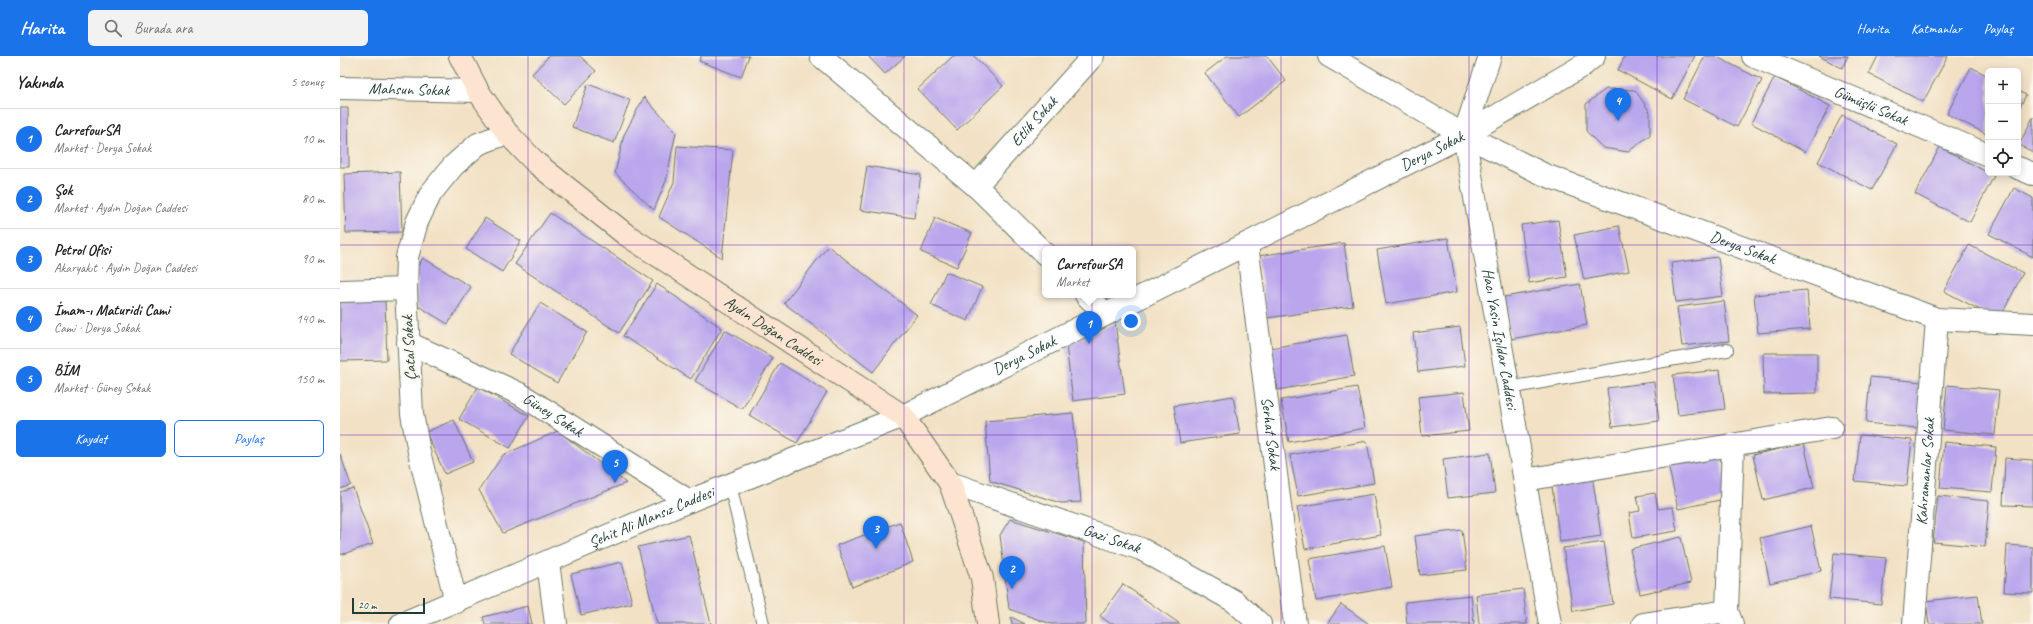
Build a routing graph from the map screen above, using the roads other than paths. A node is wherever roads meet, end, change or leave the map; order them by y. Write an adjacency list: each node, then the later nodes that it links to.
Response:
1 (460, 56): 10 (main road, Aydın Doğan Caddesi)
2 (472, 56): 10 (main road)
3 (821, 56): 16 (street)
4 (1093, 56): 16 (street, Etlik Sokak)
5 (1329, 56): 12 (street)
6 (1490, 56): 12 (street, Hacı Yasin Işıldar Caddesi)
7 (1594, 56): 12 (street)
8 (1753, 56): 13 (street, Gümüşlü Sokak)
9 (340, 88): 10 (street, Mahsun Sokak)
10 (478, 91): 11 (main road, Aydın Doğan Caddesi)
11 (506, 133): 19 (street, Çatal Sokak); 28 (main road, Aydın Doğan Caddesi)
12 (1464, 136): 17 (street, Derya Sokak); 23 (street, Derya Sokak); 27 (street, Hacı Yasin Işıldar Caddesi)
13 (1985, 154)
14 (2021, 169): 15 (street)
15 (2033, 174)
16 (976, 186): 18 (street)
17 (1247, 244): 22 (street, Derya Sokak); 43 (street, Serhat Sokak)
18 (1042, 251)
19 (406, 289): 20 (street); 25 (street, Çatal Sokak)
20 (340, 291)
21 (1089, 298): 22 (street)
22 (1106, 314): 28 (street, Derya Sokak)
23 (1936, 319): 24 (street, Derya Sokak); 46 (street, Kahramanlar Sokak)
24 (2031, 321)
25 (408, 343): 34 (street, Güney Sokak); 36 (street, Çatal Sokak)
26 (1727, 350): 27 (lane)
27 (1508, 388): 31 (street, Hacı Yasin Işıldar Caddesi)
28 (903, 416): 32 (main road, Aydın Doğan Caddesi); 33 (street, Şehit Ali Mansız Caddesi)
29 (1832, 428): 30 (street)
30 (1733, 445): 31 (street); 37 (street)
31 (1525, 480): 44 (street, Hacı Yasin Işıldar Caddesi)
32 (950, 483): 41 (main road, Aydın Doğan Caddesi); 42 (street, Gazi Sokak)
33 (730, 485): 34 (street, Şehit Ali Mansız Caddesi); 40 (lane)
34 (690, 501): 35 (street, Şehit Ali Mansız Caddesi)
35 (548, 562): 36 (street, Şehit Ali Mansız Caddesi); 39 (street)
36 (456, 602): 38 (street, Şehit Ali Mansız Caddesi)
37 (1729, 617): 45 (street)
38 (401, 624)
39 (556, 624)
40 (763, 624)
41 (988, 624)
42 (1260, 624)
43 (1295, 624)
44 (1550, 624)
45 (1643, 624)
46 (1914, 624)

